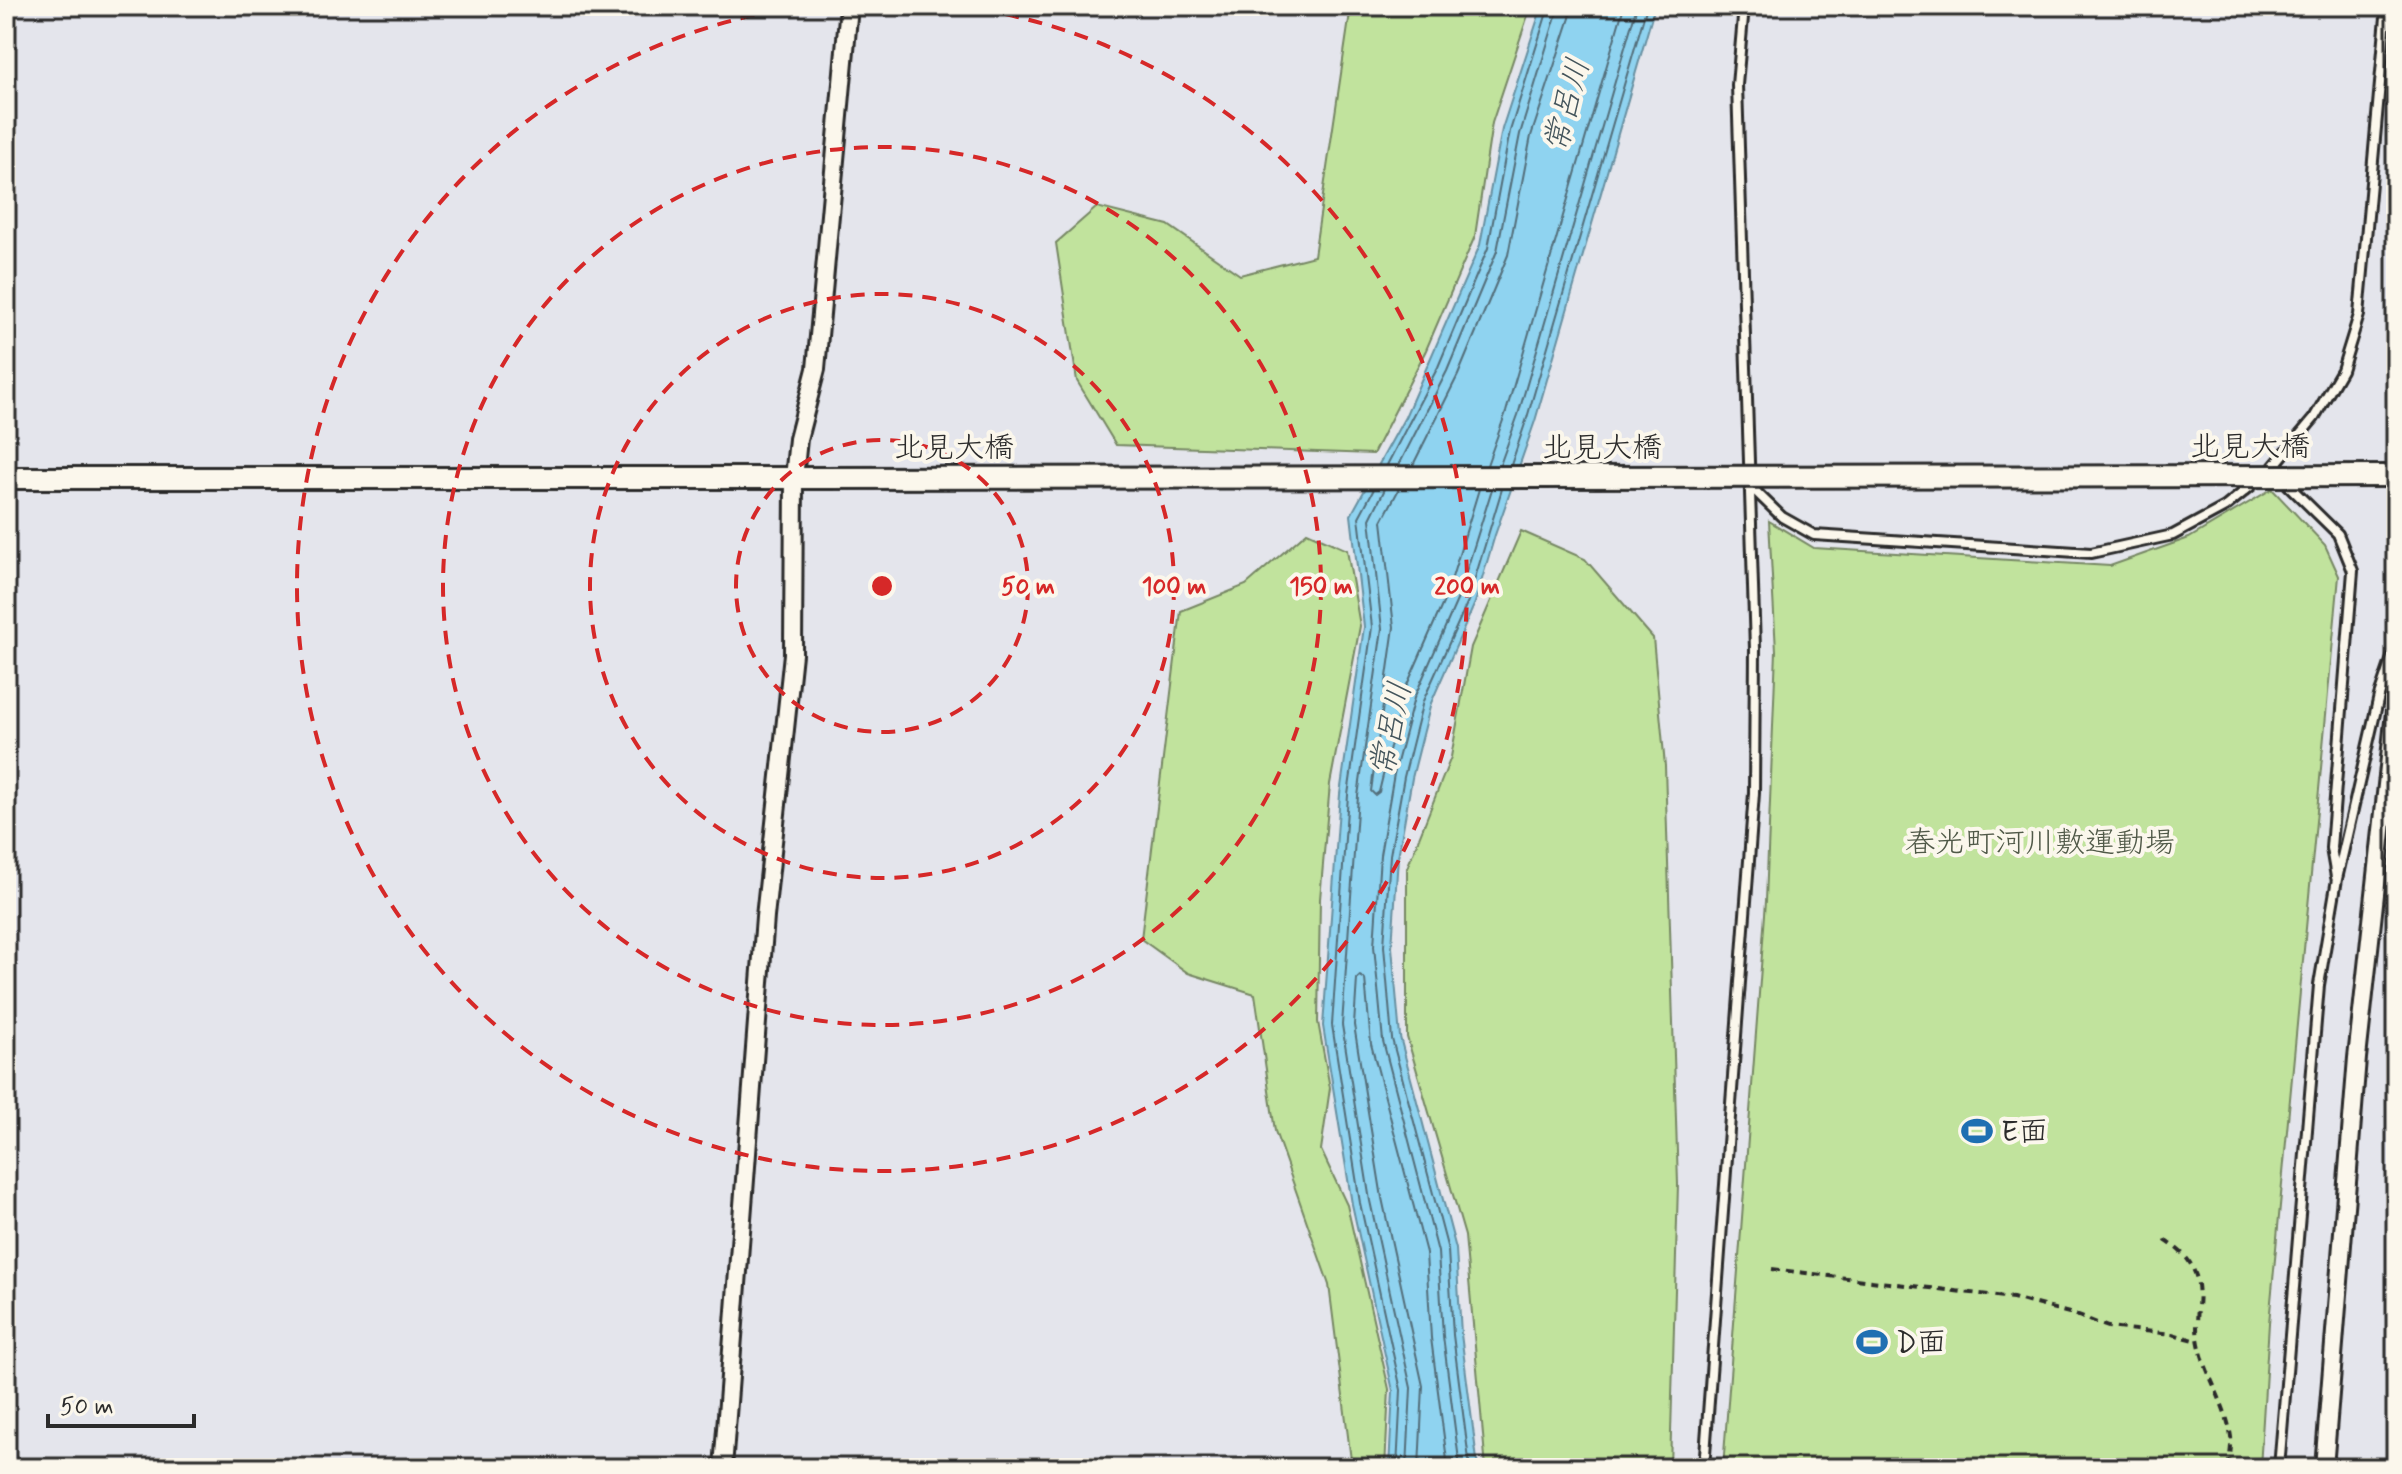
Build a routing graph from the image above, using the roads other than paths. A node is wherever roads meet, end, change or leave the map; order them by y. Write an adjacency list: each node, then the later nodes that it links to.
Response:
1 (849, 6): 7 (street)
2 (1744, 6): 8 (lane)
3 (2387, 6): 4 (lane)
4 (2272, 470): 8 (lane); 11 (lane)
5 (2396, 476): 7 (street, 北見大橋, bridge)
6 (6, 478): 7 (street, 北見大橋)
7 (801, 478): 12 (street)
8 (1750, 486): 13 (lane)
9 (2396, 646): 11 (lane)
10 (2396, 703): 15 (street)
11 (2337, 879): 14 (lane)
12 (723, 1468)
13 (1704, 1468)
14 (2279, 1468)
15 (2324, 1468)

